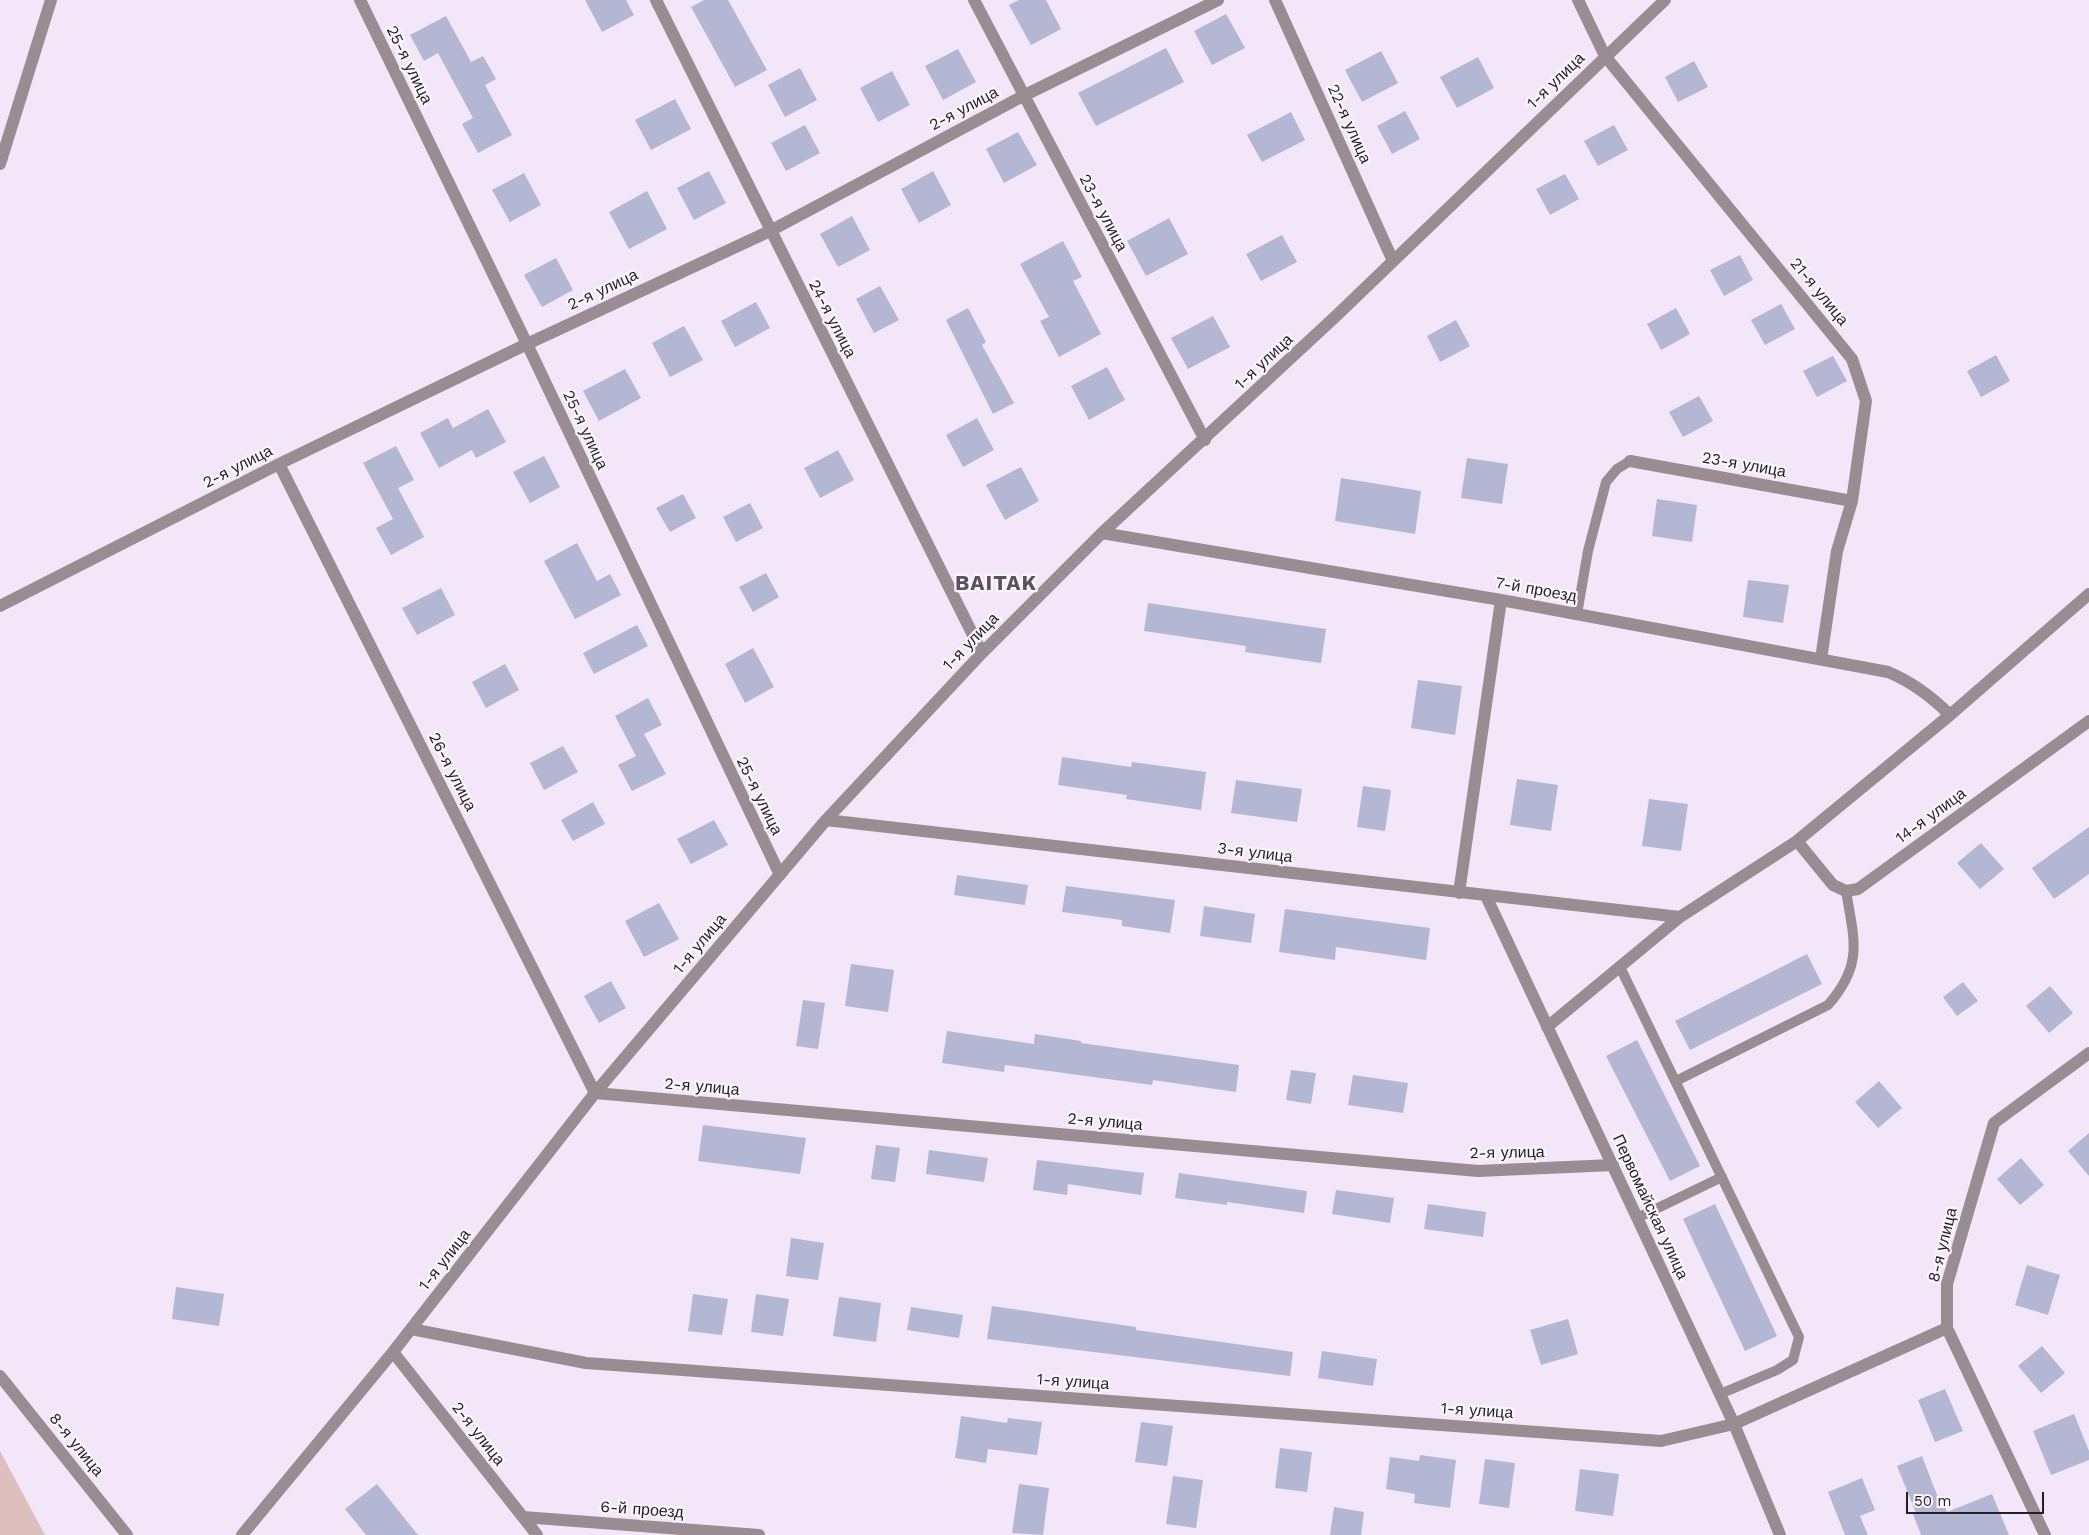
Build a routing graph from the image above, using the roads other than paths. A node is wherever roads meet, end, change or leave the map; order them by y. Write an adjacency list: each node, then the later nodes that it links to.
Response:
1 (51, 0): 11 (street)
2 (360, 0): 14 (street, 25-я улица)
3 (656, 0): 12 (street, 24-я улица)
4 (974, 0): 10 (street, 23-я улица)
5 (1218, 0): 10 (street, 2-я улица)
6 (1275, 0): 13 (street, 22-я улица)
7 (1578, 0): 9 (street, 21-я улица)
8 (1665, 0): 9 (street, 1-я улица)
9 (1605, 56): 13 (street, 1-я улица); 18 (street, 21-я улица)
10 (1023, 96): 12 (street, 2-я улица); 15 (street, 23-я улица)
11 (0, 164)
12 (770, 231): 14 (street, 2-я улица); 24 (street, 24-я улица)
13 (1393, 261): 15 (street, 1-я улица)
14 (527, 344): 17 (street, 2-я улица); 30 (street, 25-я улица)
15 (1205, 440): 19 (street, 1-я улица)
16 (1630, 461): 18 (street, 23-я улица); 23 (lane)
17 (279, 464): 22 (street, 2-я улица); 39 (street, 26-я улица)
18 (1852, 501): 25 (street, 21-я улица)
19 (1102, 534): 21 (street, 7-й проезд); 24 (street, 1-я улица)
20 (2089, 594): 26 (street)
21 (1501, 600): 23 (street, 7-й проезд); 32 (street)
22 (0, 606)
23 (1577, 614): 25 (street, 7-й проезд)
24 (982, 652): 28 (street, 1-я улица)
25 (1822, 659): 26 (street, 7-й проезд)
26 (1950, 715): 29 (street)
27 (2089, 722): 31 (street, 14-я улица)
28 (826, 820): 30 (street, 1-я улица); 32 (street, 3-я улица)
29 (1798, 841): 31 (street); 34 (street)
30 (780, 875): 39 (street, 1-я улица)
31 (1846, 890): 38 (lane)
32 (1460, 893): 33 (street, 3-я улица)
33 (1486, 896): 34 (street, 3-я улица); 36 (street, Первомайская улица)
34 (1680, 917): 35 (street)
35 (1620, 967): 36 (street); 38 (lane)
36 (1547, 1027): 40 (street, Первомайская улица)
37 (2089, 1053): 43 (street, 8-я улица)
38 (1676, 1081): 41 (lane)
39 (595, 1094): 40 (street, 2-я улица); 44 (street, 1-я улица)
40 (1613, 1165): 42 (street, Первомайская улица)
41 (1722, 1177): 42 (lane); 47 (lane)
42 (1638, 1218): 47 (street, Первомайская улица)
43 (1947, 1328): 48 (street, 1-я улица); 55 (street, 8-я улица)
44 (411, 1329): 45 (street, 1-я улица); 48 (street, 1-я улица)
45 (393, 1352): 49 (street, 2-я улица); 51 (street, 1-я улица)
46 (0, 1376): 50 (street, 8-я улица)
47 (1720, 1394): 48 (street, Первомайская улица)
48 (1734, 1424): 54 (street, Первомайская улица)
49 (523, 1517): 52 (street, 2-я улица); 53 (street, 6-й проезд)
50 (127, 1535)
51 (242, 1535)
52 (537, 1535)
53 (760, 1535)
54 (1780, 1535)
55 (2045, 1535)

